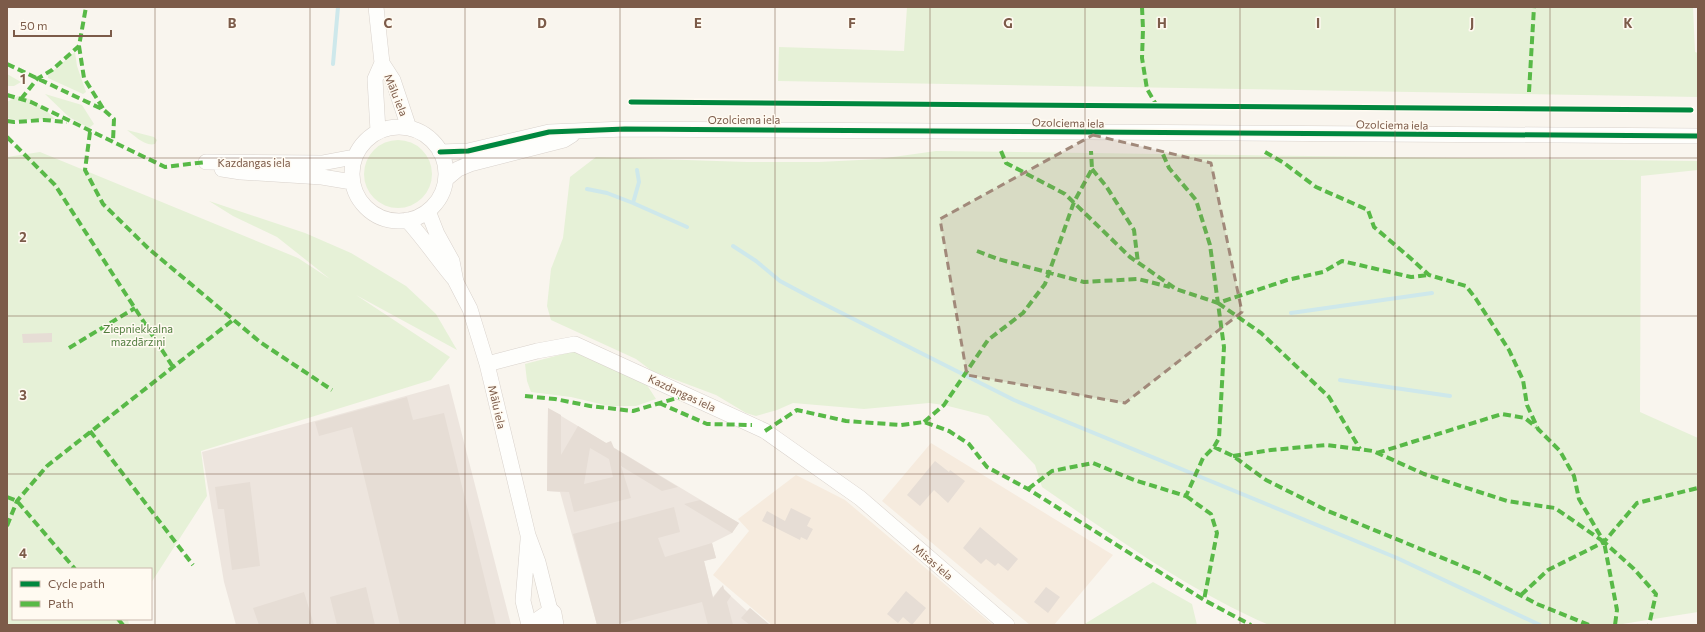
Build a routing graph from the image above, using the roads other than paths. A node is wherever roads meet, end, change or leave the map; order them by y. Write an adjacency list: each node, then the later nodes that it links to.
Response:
1 (376, 7): 2 (street, Mālu iela)
2 (382, 63): 3 (street, Mālu iela); 4 (street, Mālu iela)
3 (409, 128): 4 (street); 7 (street)
4 (378, 131): 8 (street)
5 (580, 131): 6 (street, Ozolciema iela); 7 (street, Ozolciema iela); 9 (street, Ozolciema iela)
6 (1698, 136)
7 (440, 152): 9 (street)
8 (354, 157): 10 (street); 10 (street, Kazdangas iela)
9 (446, 179): 11 (street)
10 (352, 182): 12 (street)
11 (428, 211): 12 (street); 13 (street, Mālu iela)
12 (408, 220): 13 (street, Mālu iela)
13 (456, 282): 14 (street, Mālu iela)
14 (487, 364): 15 (street, Kazdangas iela); 16 (street, Mālu iela)
15 (860, 498): 19 (street, Misas iela)
16 (528, 535): 17 (street, Mālu iela); 18 (street, Mālu iela)
17 (546, 621)
18 (529, 625)
19 (1007, 625)

